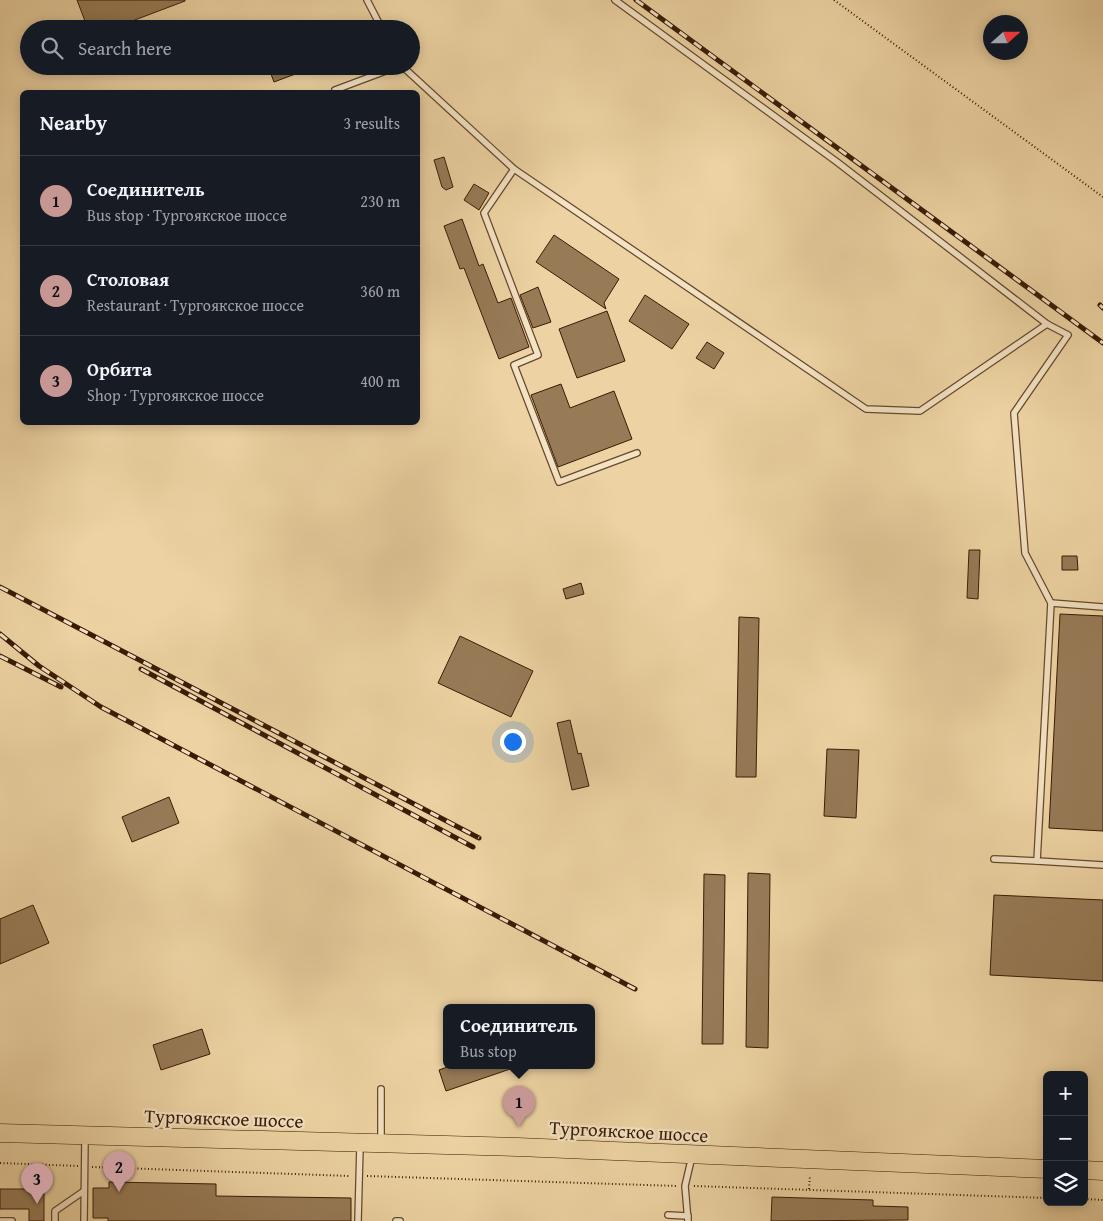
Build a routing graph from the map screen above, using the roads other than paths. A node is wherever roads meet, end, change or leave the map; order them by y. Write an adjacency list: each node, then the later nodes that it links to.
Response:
1 (366, 0): 3 (lane)
2 (615, 0): 8 (lane)
3 (377, 20)
4 (376, 75): 6 (lane)
5 (411, 75): 7 (lane)
6 (335, 90)
7 (514, 169): 8 (lane); 9 (lane)
8 (1047, 324): 10 (lane)
9 (637, 453)
10 (1051, 604): 11 (lane); 13 (lane)
11 (1103, 607)
12 (994, 859): 13 (lane)
13 (1038, 861): 14 (lane)
14 (1103, 864)
15 (381, 1089): 19 (lane)
16 (0, 1133): 17 (main road, Тургоякское шоссе)
17 (85, 1135): 18 (main road, Тургоякское шоссе); 24 (lane)
18 (360, 1143): 19 (main road, Тургоякское шоссе); 31 (lane)
19 (381, 1144): 20 (main road, Тургоякское шоссе)
20 (692, 1155): 21 (main road, Тургоякское шоссе); 26 (lane)
21 (1043, 1169)
22 (1088, 1170): 23 (main road)
23 (1103, 1171)
24 (84, 1191): 29 (lane); 30 (lane)
25 (668, 1215): 26 (lane)
26 (688, 1219)
27 (0, 1221): 28 (lane)
28 (12, 1221)
29 (55, 1221)
30 (84, 1221)
31 (358, 1221)
32 (396, 1221): 33 (lane)
33 (400, 1221)

